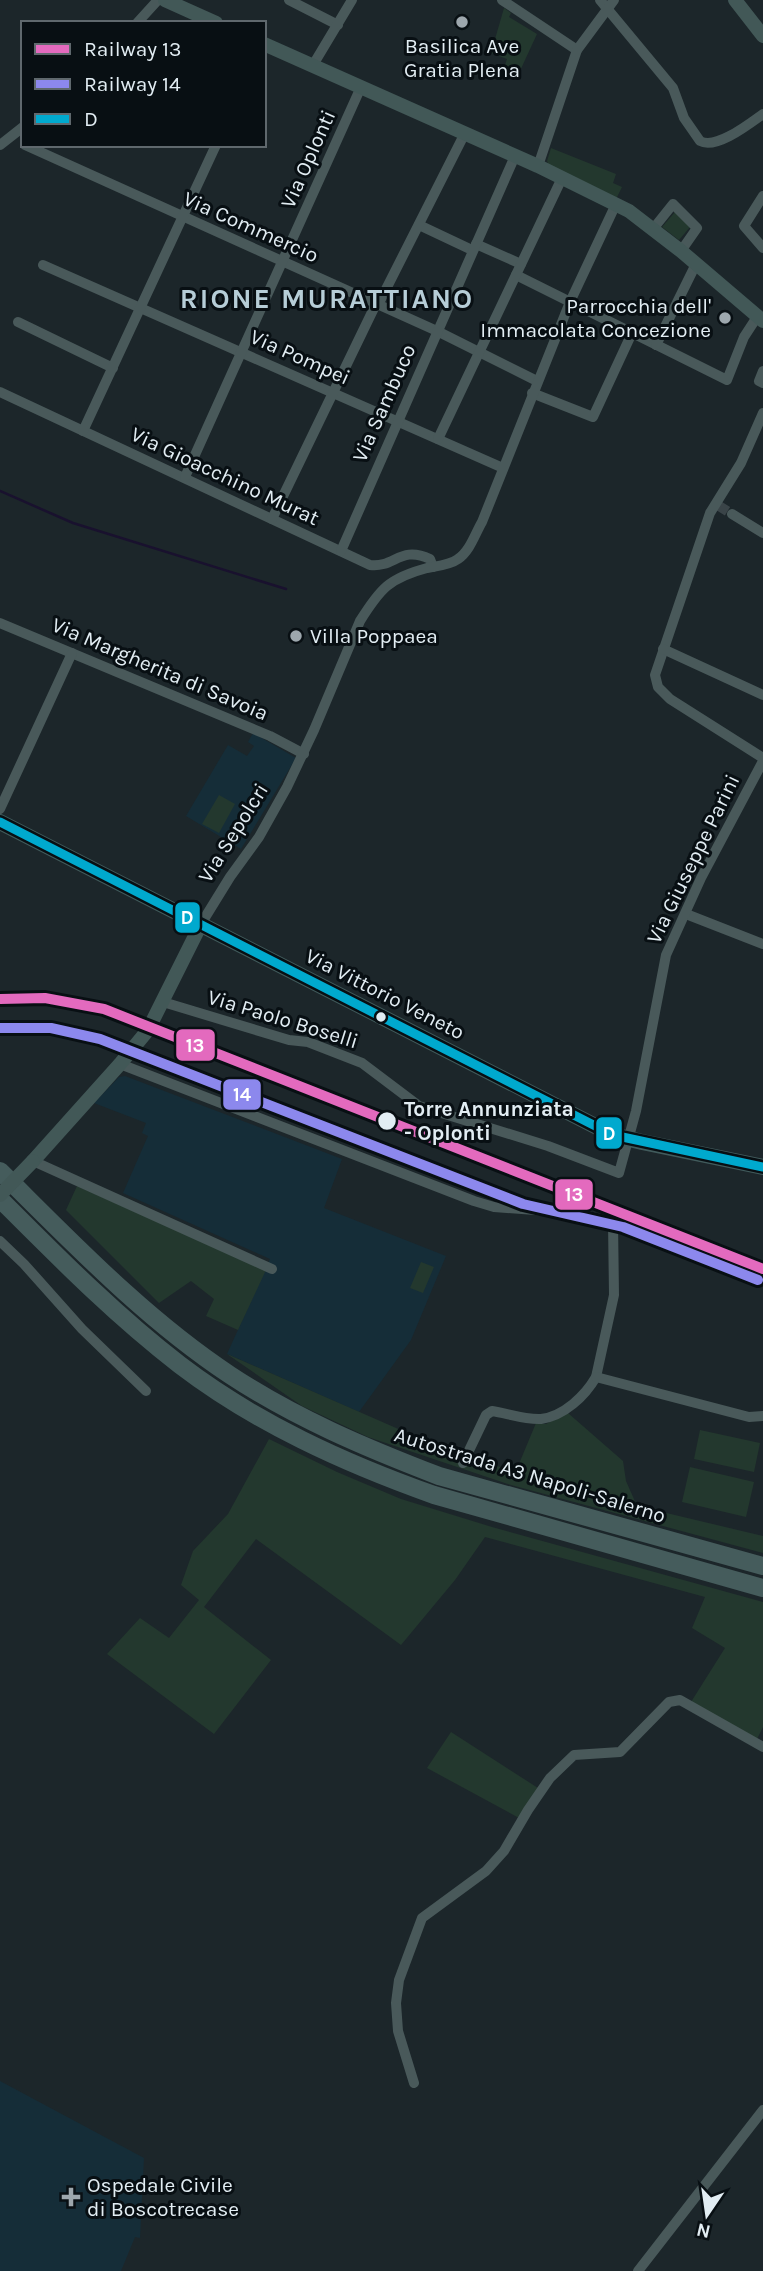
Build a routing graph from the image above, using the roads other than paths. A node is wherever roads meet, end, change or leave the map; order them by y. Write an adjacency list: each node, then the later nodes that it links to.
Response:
1 (158, 0): 8 (street)
2 (165, 0): 9 (street)
3 (289, 0): 10 (street)
4 (352, 0): 10 (street)
5 (502, 0): 13 (street)
6 (735, 0): 11 (street)
7 (607, 3): 13 (street); 16 (street)
8 (139, 21)
9 (212, 21)
10 (338, 25): 14 (street)
11 (763, 36)
12 (266, 45): 14 (street)
13 (577, 50): 25 (street)
14 (313, 65): 15 (street)
15 (361, 87): 18 (street); 35 (street, Via Oplonti)
16 (763, 114)
17 (21, 129): 19 (street)
18 (465, 133): 24 (street); 30 (street)
19 (12, 137): 20 (street, Via Commercio); 21 (street)
20 (21, 143)
21 (0, 145)
22 (28, 147): 29 (street, Via Commercio)
23 (215, 147): 29 (street)
24 (515, 156): 25 (street); 32 (street, Via Sambuco)
25 (538, 166): 26 (street)
26 (562, 178): 28 (street); 36 (street)
27 (763, 197): 33 (street)
28 (616, 204): 31 (street); 40 (street, Via Sepolcri)
29 (184, 218): 35 (street, Via Commercio); 42 (street)
30 (419, 225): 32 (street); 41 (street)
31 (653, 229): 34 (street); 34 (street)
32 (474, 247): 36 (street); 45 (street, Via Sambuco)
33 (763, 248)
34 (681, 251): 37 (street)
35 (283, 263): 41 (street, Via Commercio); 48 (street, Via Oplonti)
36 (521, 264): 39 (street)
37 (696, 264): 43 (street); 47 (street)
38 (43, 265): 42 (street, Via Pompei)
39 (516, 275): 40 (street); 49 (street)
40 (569, 302): 46 (street); 52 (street, Via Sepolcri)
41 (377, 305): 45 (street, Via Commercio); 55 (street)
42 (142, 308): 48 (street, Via Pompei); 50 (street)
43 (760, 319): 47 (street)
44 (18, 322): 50 (street)
45 (437, 331): 49 (street, Via Commercio); 58 (street, Via Sambuco)
46 (632, 333): 47 (street); 56 (street)
47 (656, 345)
48 (242, 352): 55 (street, Via Pompei); 62 (street, Via Oplonti)
49 (479, 352): 52 (street, Via Commercio); 60 (street)
50 (113, 368): 59 (street)
51 (763, 371): 53 (street)
52 (537, 381): 56 (street, Via Sepolcri)
53 (763, 383)
54 (0, 392): 59 (street, Via Gioacchino Murat)
55 (334, 393): 58 (street, Via Pompei); 64 (street)
56 (532, 393): 61 (street, Via Sepolcri)
57 (762, 419): 69 (street)
58 (397, 420): 60 (street, Via Pompei); 66 (street, Via Sambuco)
59 (83, 431): 62 (street, Via Gioacchino Murat)
60 (438, 439): 61 (street, Via Pompei)
61 (503, 468): 67 (street, Via Sepolcri)
62 (184, 477): 64 (street, Via Gioacchino Murat)
63 (732, 514): 65 (street)
64 (272, 519): 66 (street, Via Gioacchino Murat)
65 (763, 534)
66 (341, 551): 67 (street, Via Gioacchino Murat)
67 (433, 567): 72 (street, Via Sepolcri)
68 (0, 623): 70 (street, Via Margherita di Savoia)
69 (663, 649): 71 (street); 73 (street)
70 (72, 653): 72 (street, Via Margherita di Savoia); 74 (street)
71 (763, 695)
72 (304, 754): 77 (street, Via Sepolcri)
73 (763, 760): 76 (street, Via Giuseppe Parini)
74 (0, 809)
75 (0, 822): 77 (main road, Via Vittorio Veneto)
76 (686, 914): 78 (street); 81 (street, Via Giuseppe Parini)
77 (201, 924): 79 (street, Via Sepolcri); 81 (main road, Via Vittorio Veneto)
78 (763, 944)
79 (163, 1002): 80 (street, Via Sepolcri); 86 (street, Via Paolo Boselli)
80 (120, 1065): 83 (street, Via Sepolcri); 93 (street)
81 (630, 1140): 84 (main road, Via Vittorio Veneto); 86 (street, Via Giuseppe Parini)
82 (0, 1155): 89 (highway)
83 (33, 1161): 87 (street, Via Sepolcri, bridge); 90 (street)
84 (763, 1167)
85 (0, 1171): 89 (highway, Autostrada A3 Napoli-Salerno)
86 (619, 1173)
87 (0, 1197): 98 (highway, Autostrada A3 Napoli-Salerno)
88 (0, 1241): 94 (street)
89 (91, 1261): 97 (highway, Autostrada A3 Napoli-Salerno)
90 (272, 1269)
91 (749, 1274): 92 (street)
92 (763, 1280)
93 (596, 1377): 95 (street); 96 (street)
94 (146, 1391)
95 (763, 1416)
96 (463, 1463)
97 (763, 1566)
98 (763, 1588)
99 (763, 1747): 100 (street)
100 (414, 2083)
101 (763, 2110): 102 (street)
102 (638, 2271)

